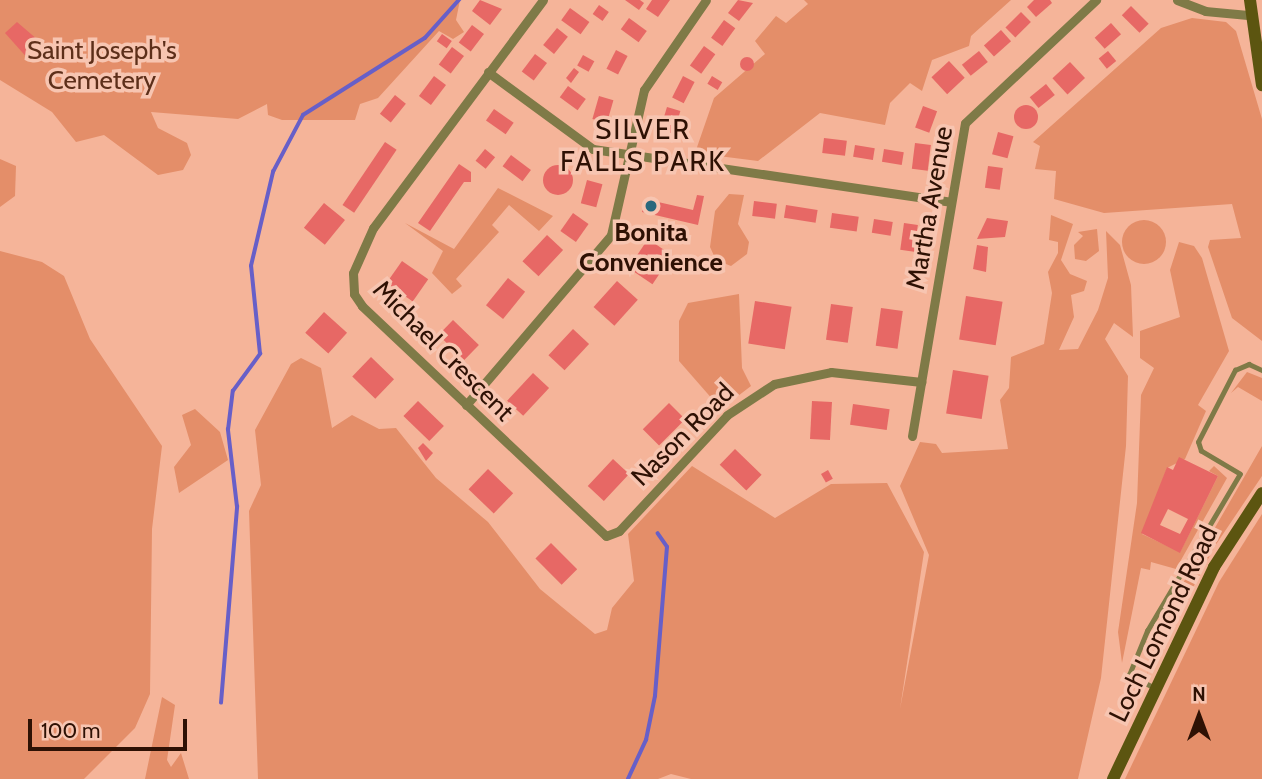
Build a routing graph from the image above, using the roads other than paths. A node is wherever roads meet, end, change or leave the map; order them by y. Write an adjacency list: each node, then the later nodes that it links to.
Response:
1 (542, 0): 7 (street, Michael Crescent)
2 (706, 0): 9 (street)
3 (1096, 0): 10 (street, Martha Avenue)
4 (1177, 0): 6 (street)
5 (1250, 0): 6 (main road)
6 (1248, 15): 8 (main road)
7 (488, 72): 9 (street); 13 (street, Michael Crescent)
8 (1262, 85)
9 (629, 156): 10 (street); 13 (street)
10 (950, 202): 12 (street, Martha Avenue)
11 (1262, 370): 17 (lane)
12 (920, 382): 14 (street, Martha Avenue); 16 (street, Nason Road)
13 (466, 405): 16 (street, Michael Crescent)
14 (912, 436)
15 (1262, 493): 17 (main road, Loch Lomond Road)
16 (608, 536)
17 (1156, 689): 18 (main road, Loch Lomond Road)
18 (1113, 779)

